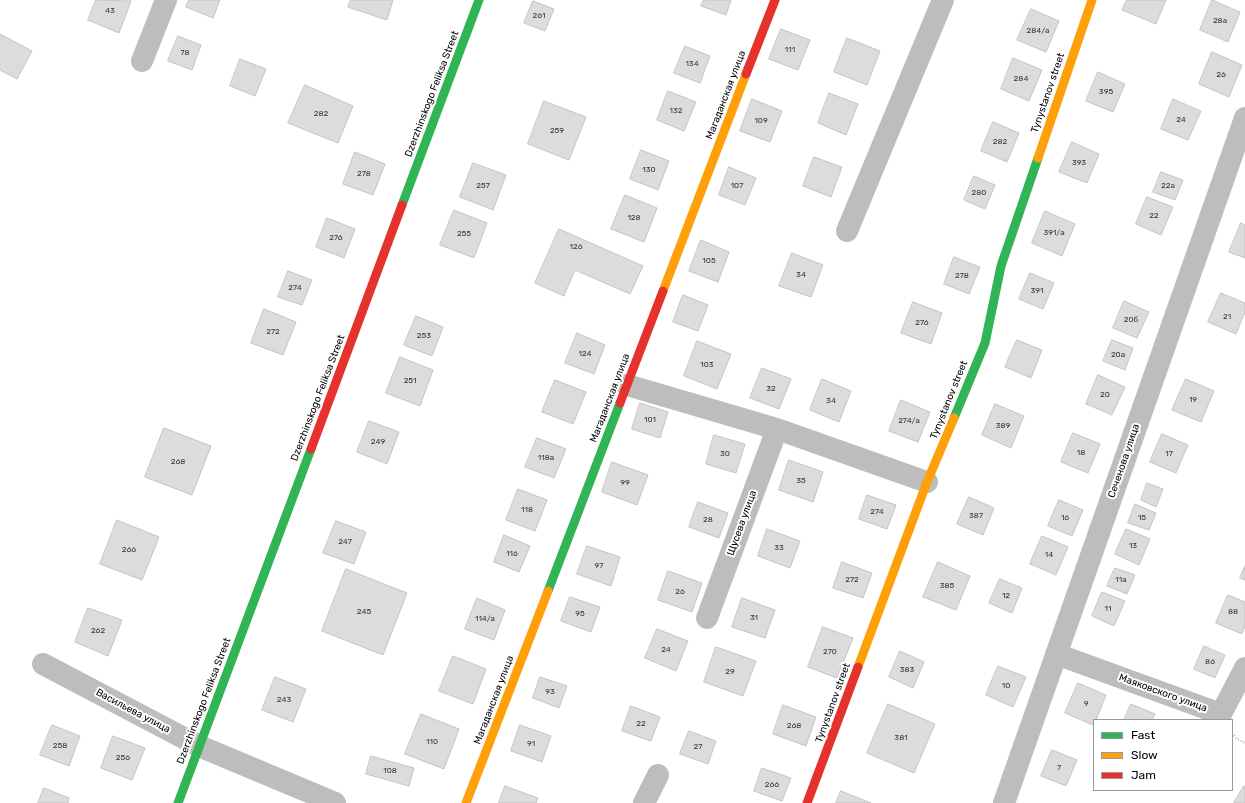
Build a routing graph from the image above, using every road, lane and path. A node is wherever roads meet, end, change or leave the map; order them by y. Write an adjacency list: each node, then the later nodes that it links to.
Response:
1 (166, 0): 6 (street)
2 (479, 0): 18 (street, Dzerzhinskogo Feliksa Street)
3 (774, 0): 9 (street, Магаданская улица)
4 (943, 0): 8 (street)
5 (1092, 0): 11 (street, Tynystanov street)
6 (142, 61)
7 (1245, 118): 13 (street, Сеченова улица)
8 (847, 231)
9 (627, 385): 10 (street); 22 (street, Магаданская улица)
10 (777, 429): 11 (street); 12 (street, Щусева улица)
11 (927, 482): 24 (street, Tynystanov street)
12 (707, 618)
13 (1056, 654): 15 (street, Маяковского улица); 25 (street, Сеченова улица)
14 (43, 664): 18 (street, Васильева улица)
15 (1245, 668)
16 (1233, 734): 17 (path)
17 (1245, 743)
18 (199, 746): 20 (street, Dzerzhinskogo Feliksa Street); 21 (street, Васильева улица)
19 (658, 775): 23 (street)
20 (178, 803)
21 (335, 803)
22 (466, 803)
23 (644, 803)
24 (808, 803)
25 (1004, 803)

